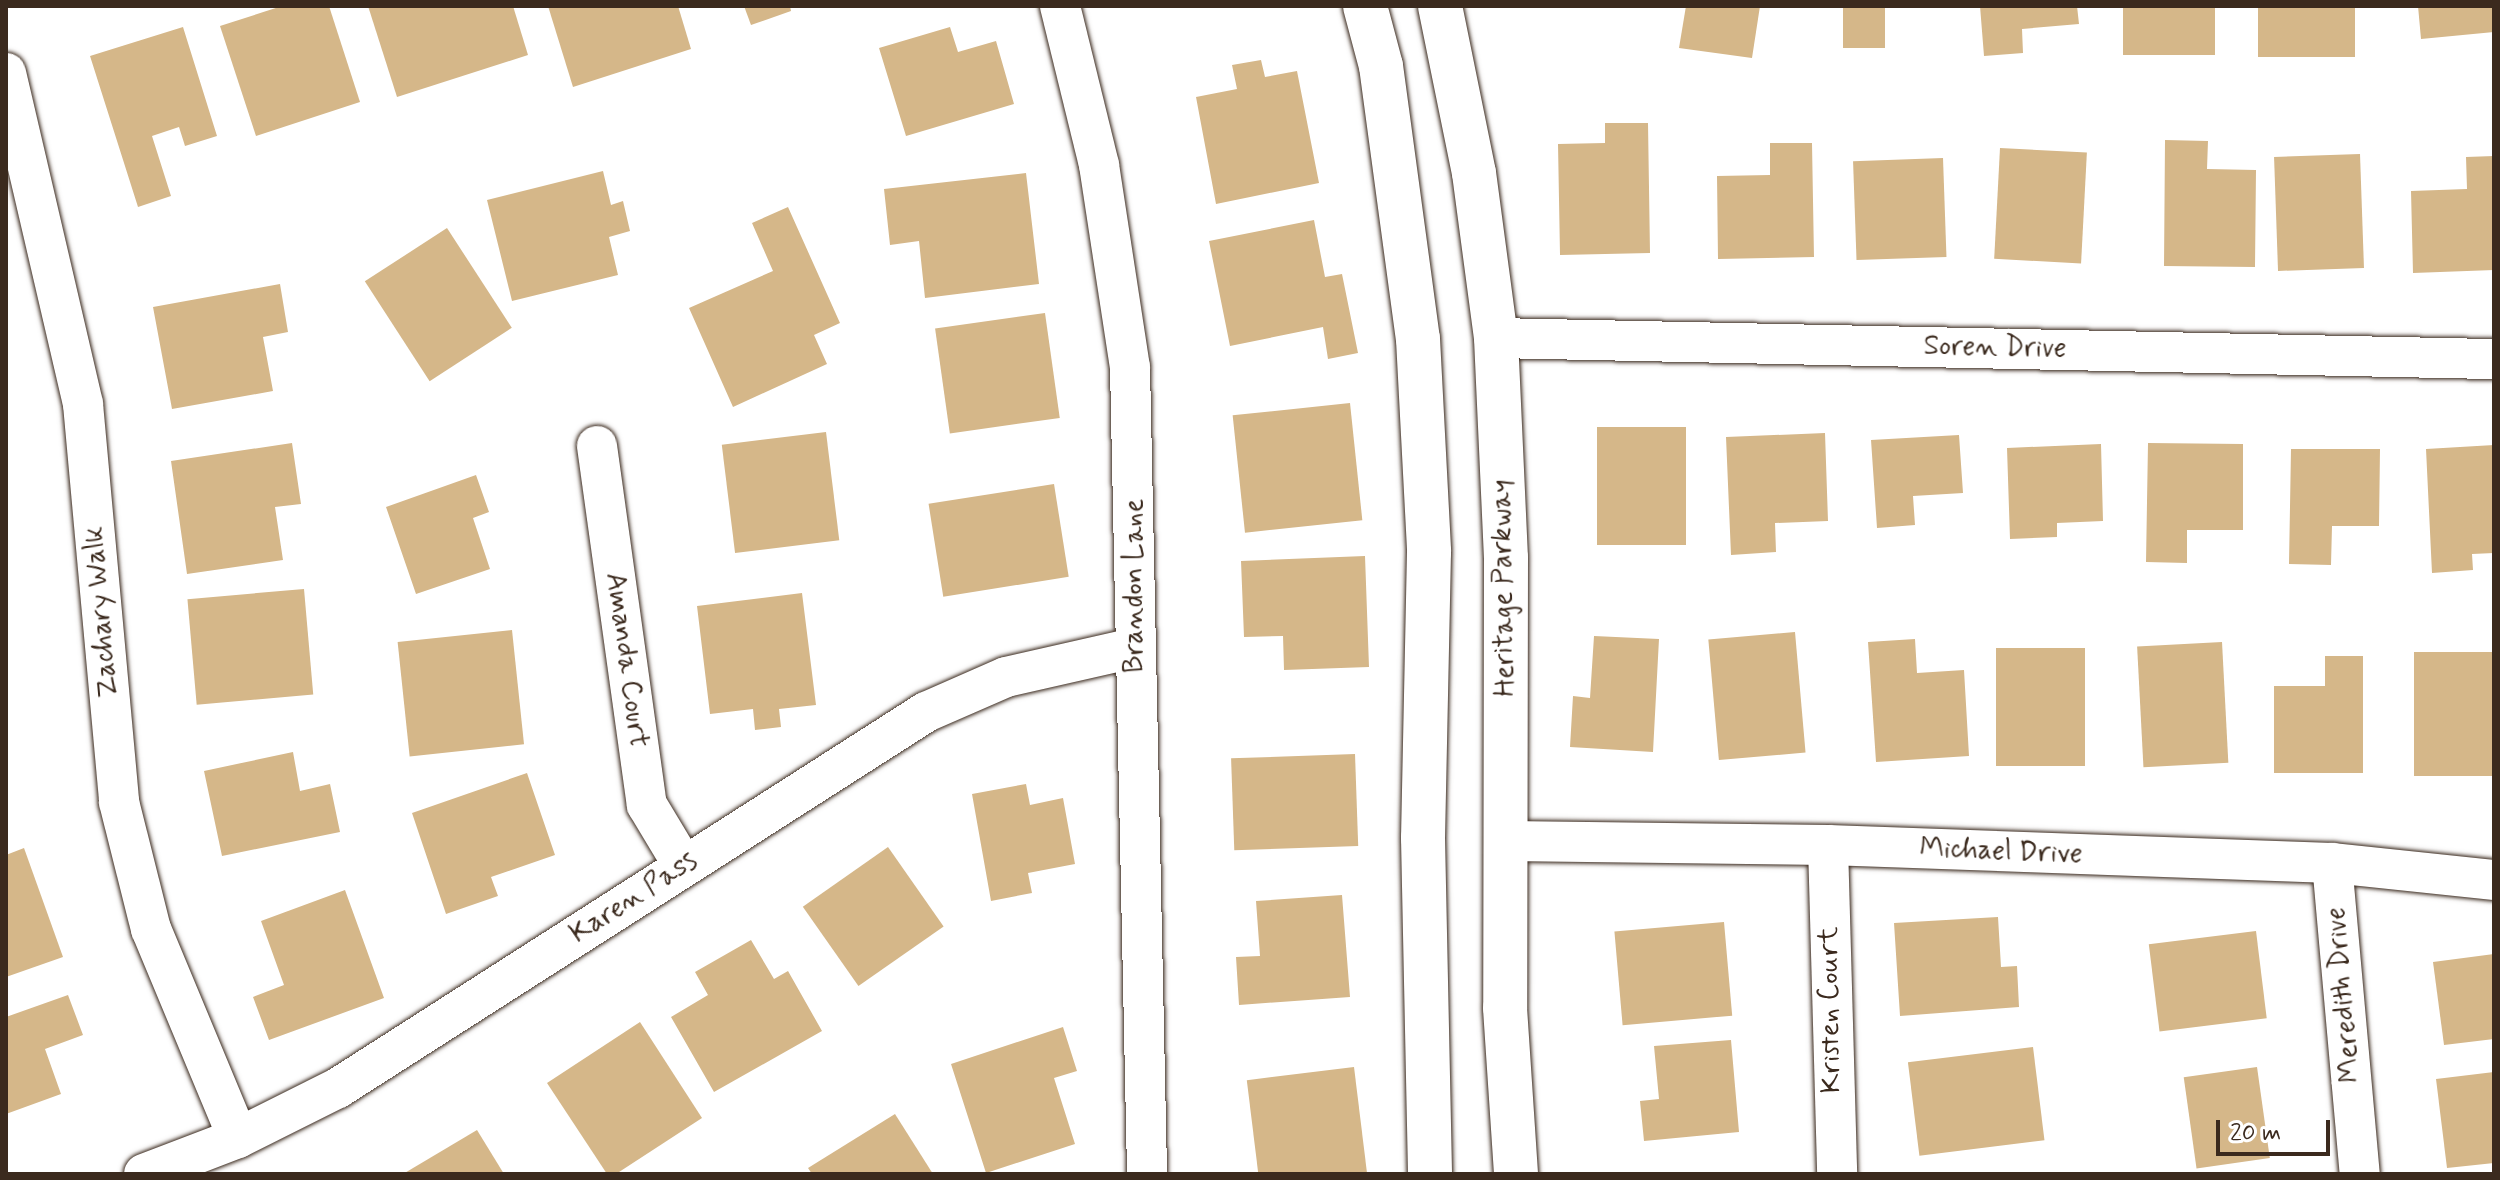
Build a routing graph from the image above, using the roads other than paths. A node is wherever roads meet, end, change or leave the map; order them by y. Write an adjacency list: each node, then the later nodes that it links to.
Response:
1 (1060, 6): 8 (street, Brandon Lane)
2 (1365, 6): 17 (main road)
3 (1440, 6): 5 (main road, Heritage Parkway)
4 (6, 73): 14 (street, Zachary Walk)
5 (1496, 338): 6 (street, Soren Drive); 9 (main road, Heritage Parkway)
6 (2494, 359)
7 (597, 446): 12 (street, Amanda Court)
8 (1134, 648): 12 (street, Karen Pass); 16 (street, Brandon Lane)
9 (1507, 841): 10 (street, Michael Drive); 18 (main road, Heritage Parkway)
10 (1828, 845): 11 (street, Michael Drive); 19 (street, Kristen Court)
11 (2332, 863): 13 (street, Michael Drive); 20 (street, Meredith Drive)
12 (683, 865): 14 (street, Karen Pass)
13 (2494, 880)
14 (238, 1138): 15 (street, Karen Pass)
15 (144, 1174)
16 (1147, 1174)
17 (1430, 1174)
18 (1516, 1174)
19 (1837, 1174)
20 (2360, 1174)

